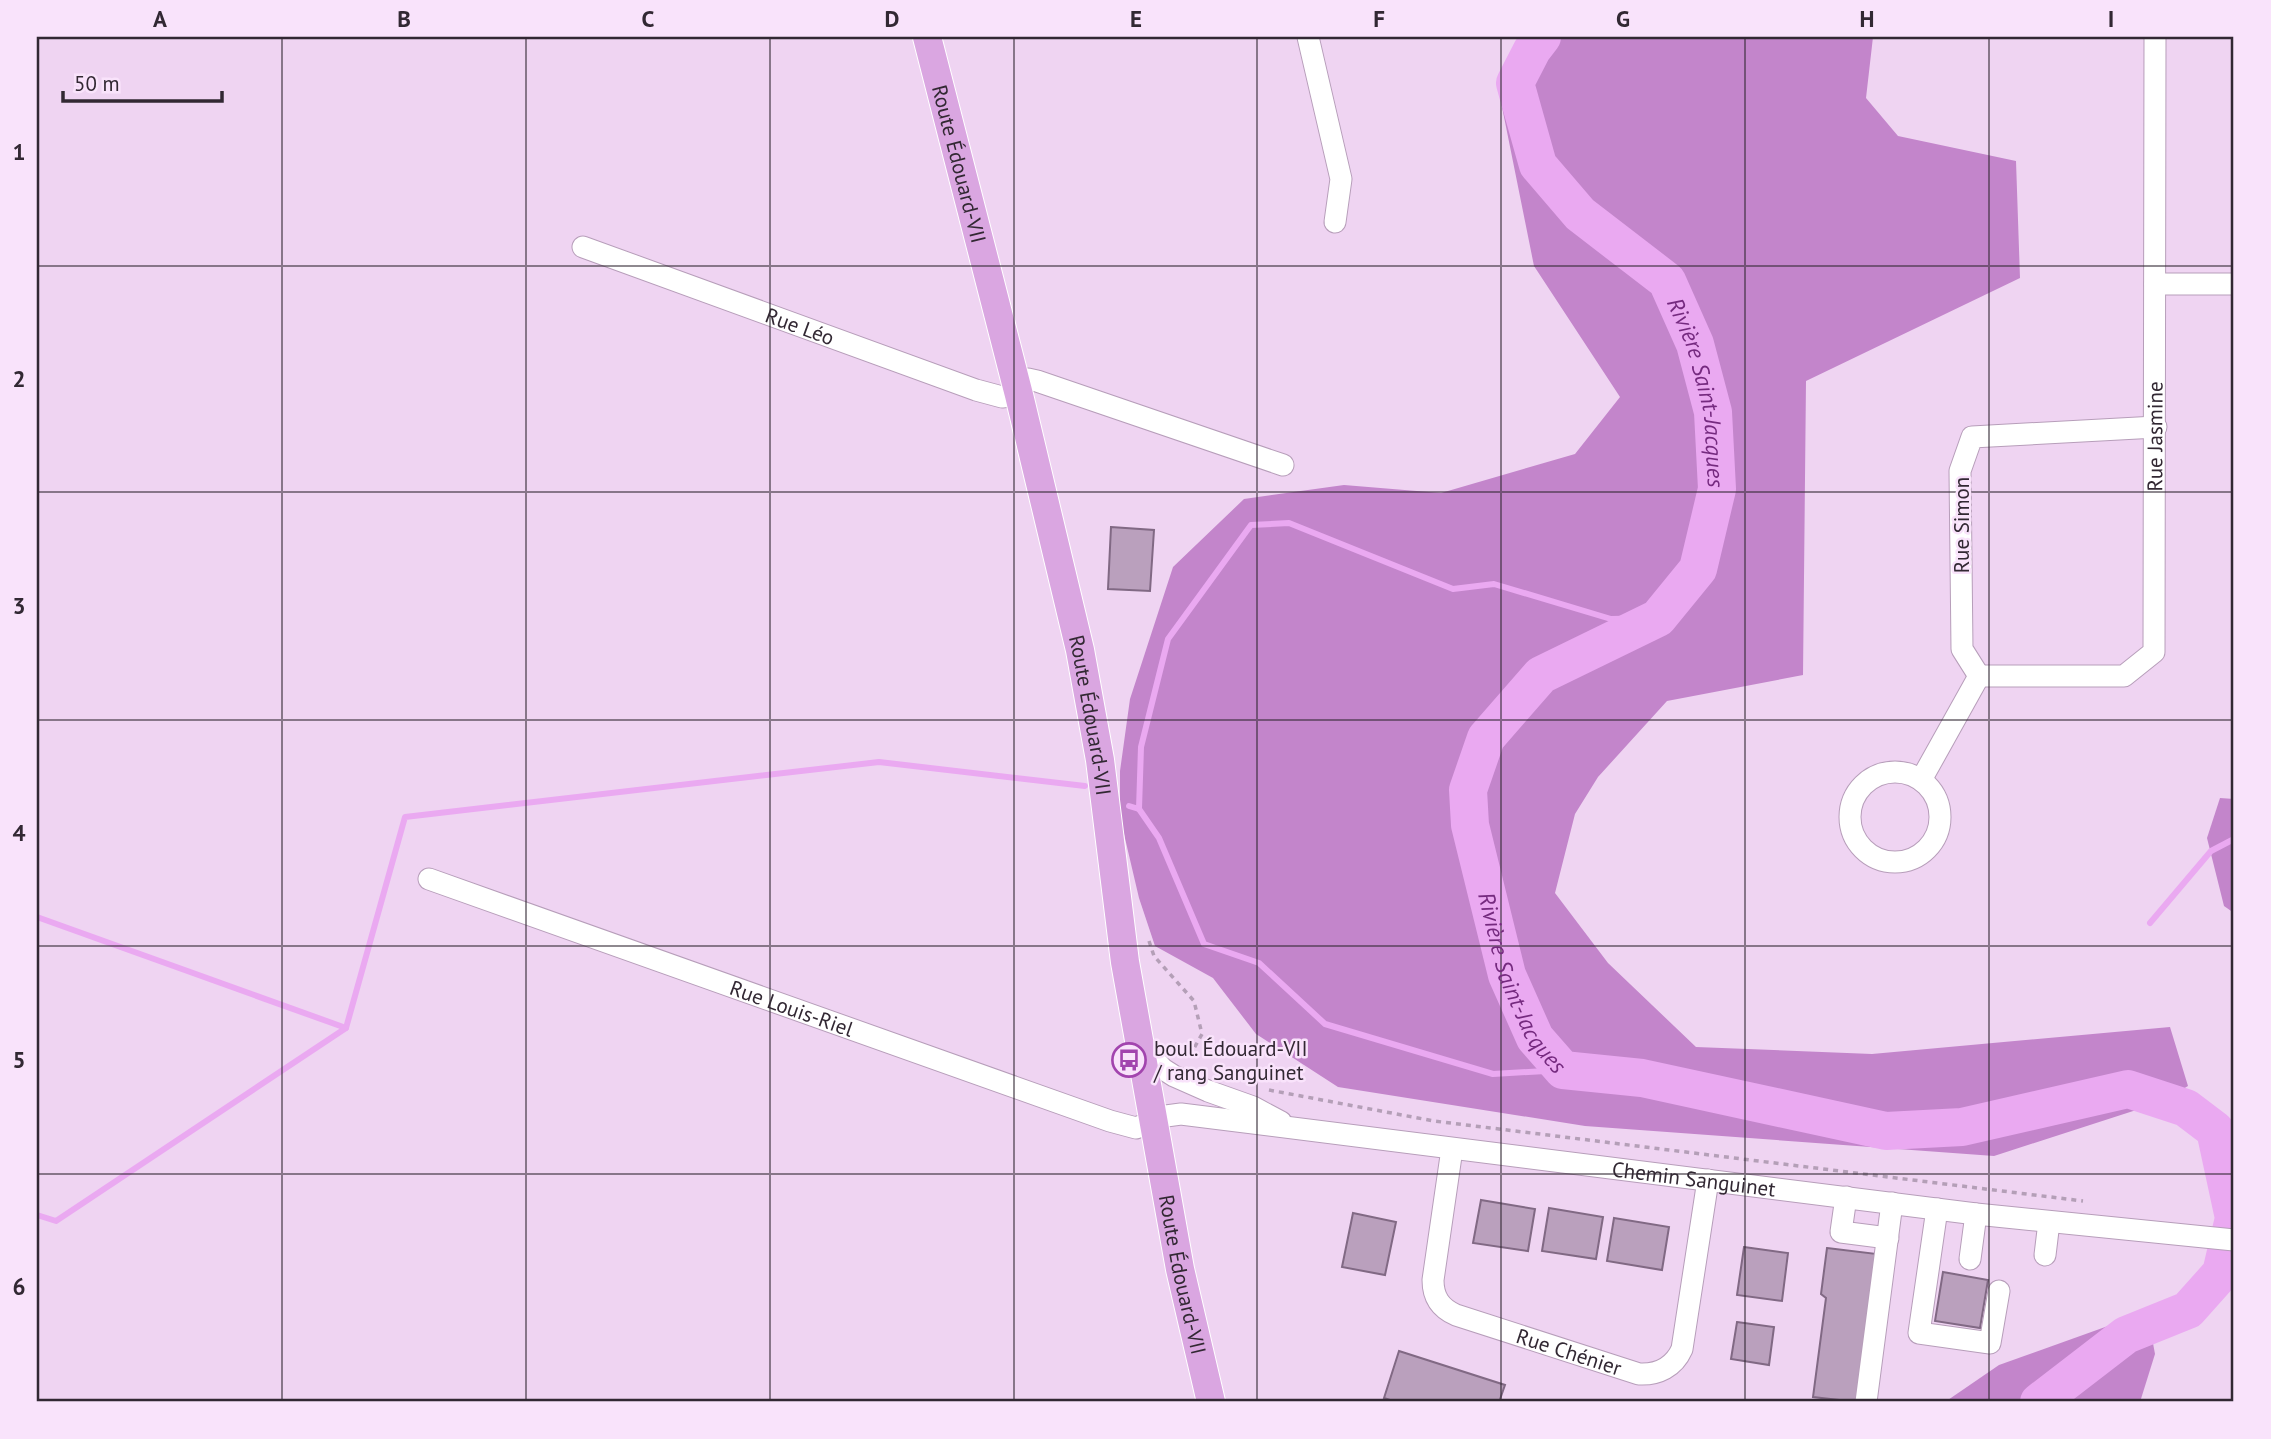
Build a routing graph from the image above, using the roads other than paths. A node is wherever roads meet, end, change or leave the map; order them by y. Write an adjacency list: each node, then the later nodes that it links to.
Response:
1 (927, 37): 8 (main road, Route Édouard-VII)
2 (1308, 37): 4 (street)
3 (2155, 37): 6 (street, Rue Jasmine)
4 (1335, 222)
5 (583, 247): 8 (street, Rue Léo)
6 (2155, 284): 7 (street); 9 (street, Rue Jasmine)
7 (2234, 284)
8 (1017, 388): 10 (street, Rue Léo); 14 (main road, Route Édouard-VII)
9 (2156, 426): 11 (street, Rue Jasmine); 11 (street, Rue Simon)
10 (1283, 465)
11 (1979, 676): 12 (street)
12 (1921, 780): 12 (street)
13 (429, 879): 15 (street, Rue Louis-Riel)
14 (1139, 1044): 15 (main road, Route Édouard-VII); 16 (street)
15 (1154, 1120): 16 (street, Chemin Sanguinet); 29 (main road, Route Édouard-VII)
16 (1292, 1127): 17 (street, Chemin Sanguinet)
17 (1452, 1149): 18 (street, Chemin Sanguinet); 18 (street, Rue Chénier)
18 (1708, 1180): 19 (street, Chemin Sanguinet)
19 (1846, 1198): 20 (street, Chemin Sanguinet); 24 (street)
20 (1892, 1203): 21 (street, Chemin Sanguinet); 24 (street)
21 (1937, 1209): 22 (street, Chemin Sanguinet); 28 (street)
22 (1976, 1214): 23 (street, Chemin Sanguinet); 27 (street)
23 (2049, 1222): 25 (street, Chemin Sanguinet); 26 (street)
24 (1888, 1238): 30 (street)
25 (2234, 1240)
26 (2045, 1255)
27 (1970, 1259)
28 (1999, 1291)
29 (1211, 1402)
30 (1866, 1402)

